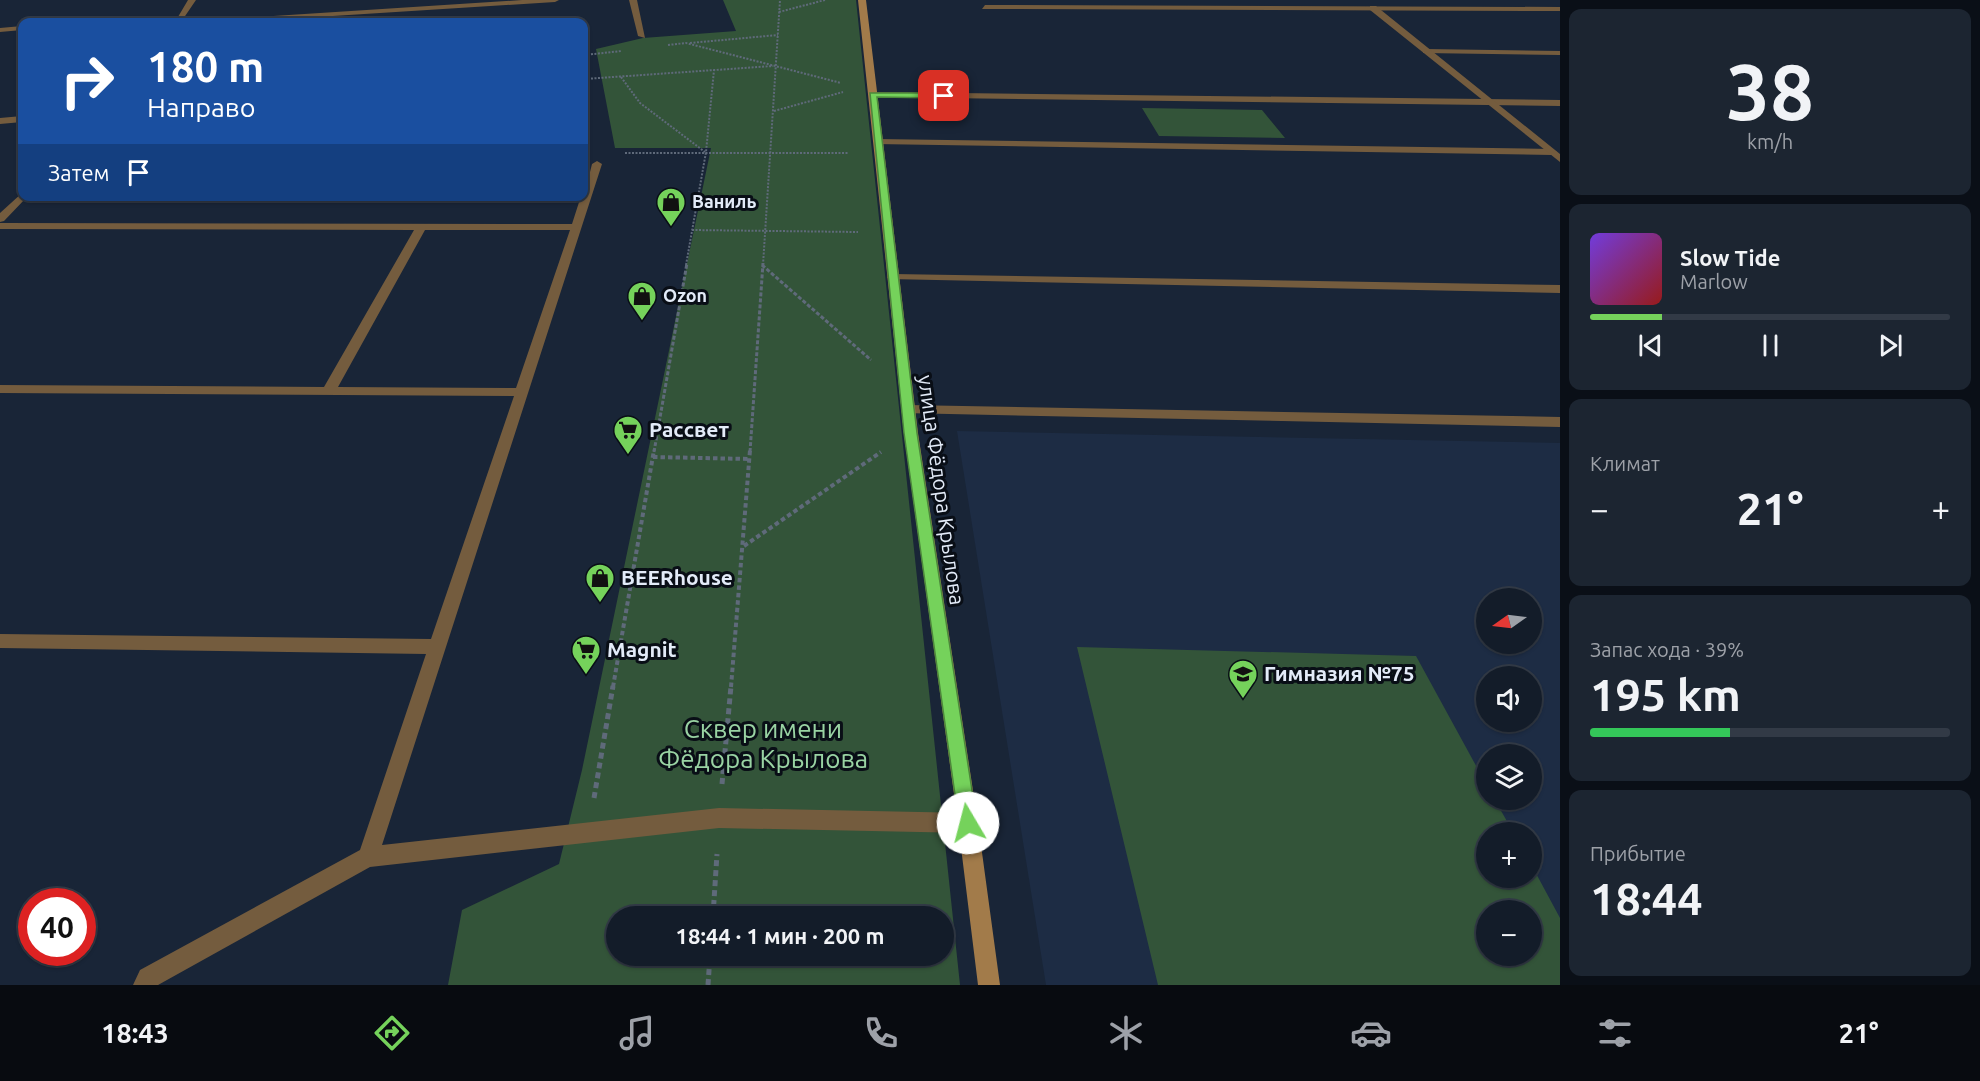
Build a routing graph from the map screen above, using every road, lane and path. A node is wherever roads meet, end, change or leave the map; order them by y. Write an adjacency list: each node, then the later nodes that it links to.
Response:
1 (192, 0): 13 (street)
2 (555, 0): 14 (street)
3 (633, 0): 18 (street)
4 (780, 0): 12 (path)
5 (825, 0): 12 (path)
6 (862, 0): 31 (street, улица Фёдора Крылова)
7 (1456, 0): 10 (street)
8 (985, 7): 9 (street)
9 (1373, 9): 10 (street); 22 (street)
10 (1469, 9): 11 (street)
11 (1560, 9)
12 (779, 12): 17 (path)
13 (180, 18)
14 (298, 18)
15 (18, 28): 16 (street)
16 (0, 30)
17 (778, 35): 19 (path); 25 (path)
18 (642, 36)
19 (686, 43): 20 (path); 25 (path)
20 (665, 45)
21 (630, 49): 24 (path)
22 (1426, 51): 23 (street); 32 (street)
23 (1560, 52)
24 (588, 54)
25 (777, 66): 26 (path); 29 (path); 34 (path)
26 (714, 70): 27 (path); 38 (path)
27 (621, 77): 28 (path); 38 (path)
28 (588, 79)
29 (848, 85)
30 (848, 91): 34 (path)
31 (873, 95): 32 (street); 37 (street, улица Фёдора Крылова)
32 (1490, 103): 33 (street); 40 (street)
33 (1560, 104)
34 (774, 111): 39 (path)
35 (18, 119): 36 (street)
36 (0, 121)
37 (879, 148): 39 (path); 40 (street); 51 (street, улица Фёдора Крылова)
38 (706, 152): 39 (path); 41 (path); 49 (path)
39 (770, 152): 50 (path)
40 (1556, 155)
41 (597, 165): 42 (street)
42 (588, 192)
43 (18, 200): 45 (street)
44 (585, 201): 48 (street)
45 (0, 219)
46 (0, 226): 47 (street)
47 (422, 226): 48 (street); 57 (street)
48 (576, 227): 58 (street)
49 (692, 230): 50 (path); 62 (path)
50 (765, 231): 51 (path); 52 (path)
51 (888, 232): 53 (street, улица Фёдора Крылова)
52 (762, 266): 55 (path); 63 (path)
53 (893, 277): 54 (street); 59 (street, улица Фёдора Крылова)
54 (1560, 289)
55 (875, 364)
56 (0, 389): 57 (street)
57 (329, 390): 58 (street)
58 (522, 392): 66 (street)
59 (908, 410): 60 (street); 68 (street, улица Фёдора Крылова)
60 (1560, 422)
61 (883, 450): 64 (path)
62 (653, 457): 63 (path); 69 (path)
63 (750, 459): 64 (path)
64 (744, 547): 67 (path)
65 (0, 641): 66 (street)
66 (437, 647): 70 (street)
67 (719, 818): 68 (street); 69 (street); 71 (path)
68 (968, 823): 75 (street, улица Фёдора Крылова)
69 (588, 832): 70 (street)
70 (368, 857): 73 (street)
71 (714, 906)
72 (709, 966): 74 (path)
73 (144, 985)
74 (708, 985)
75 (989, 985)

